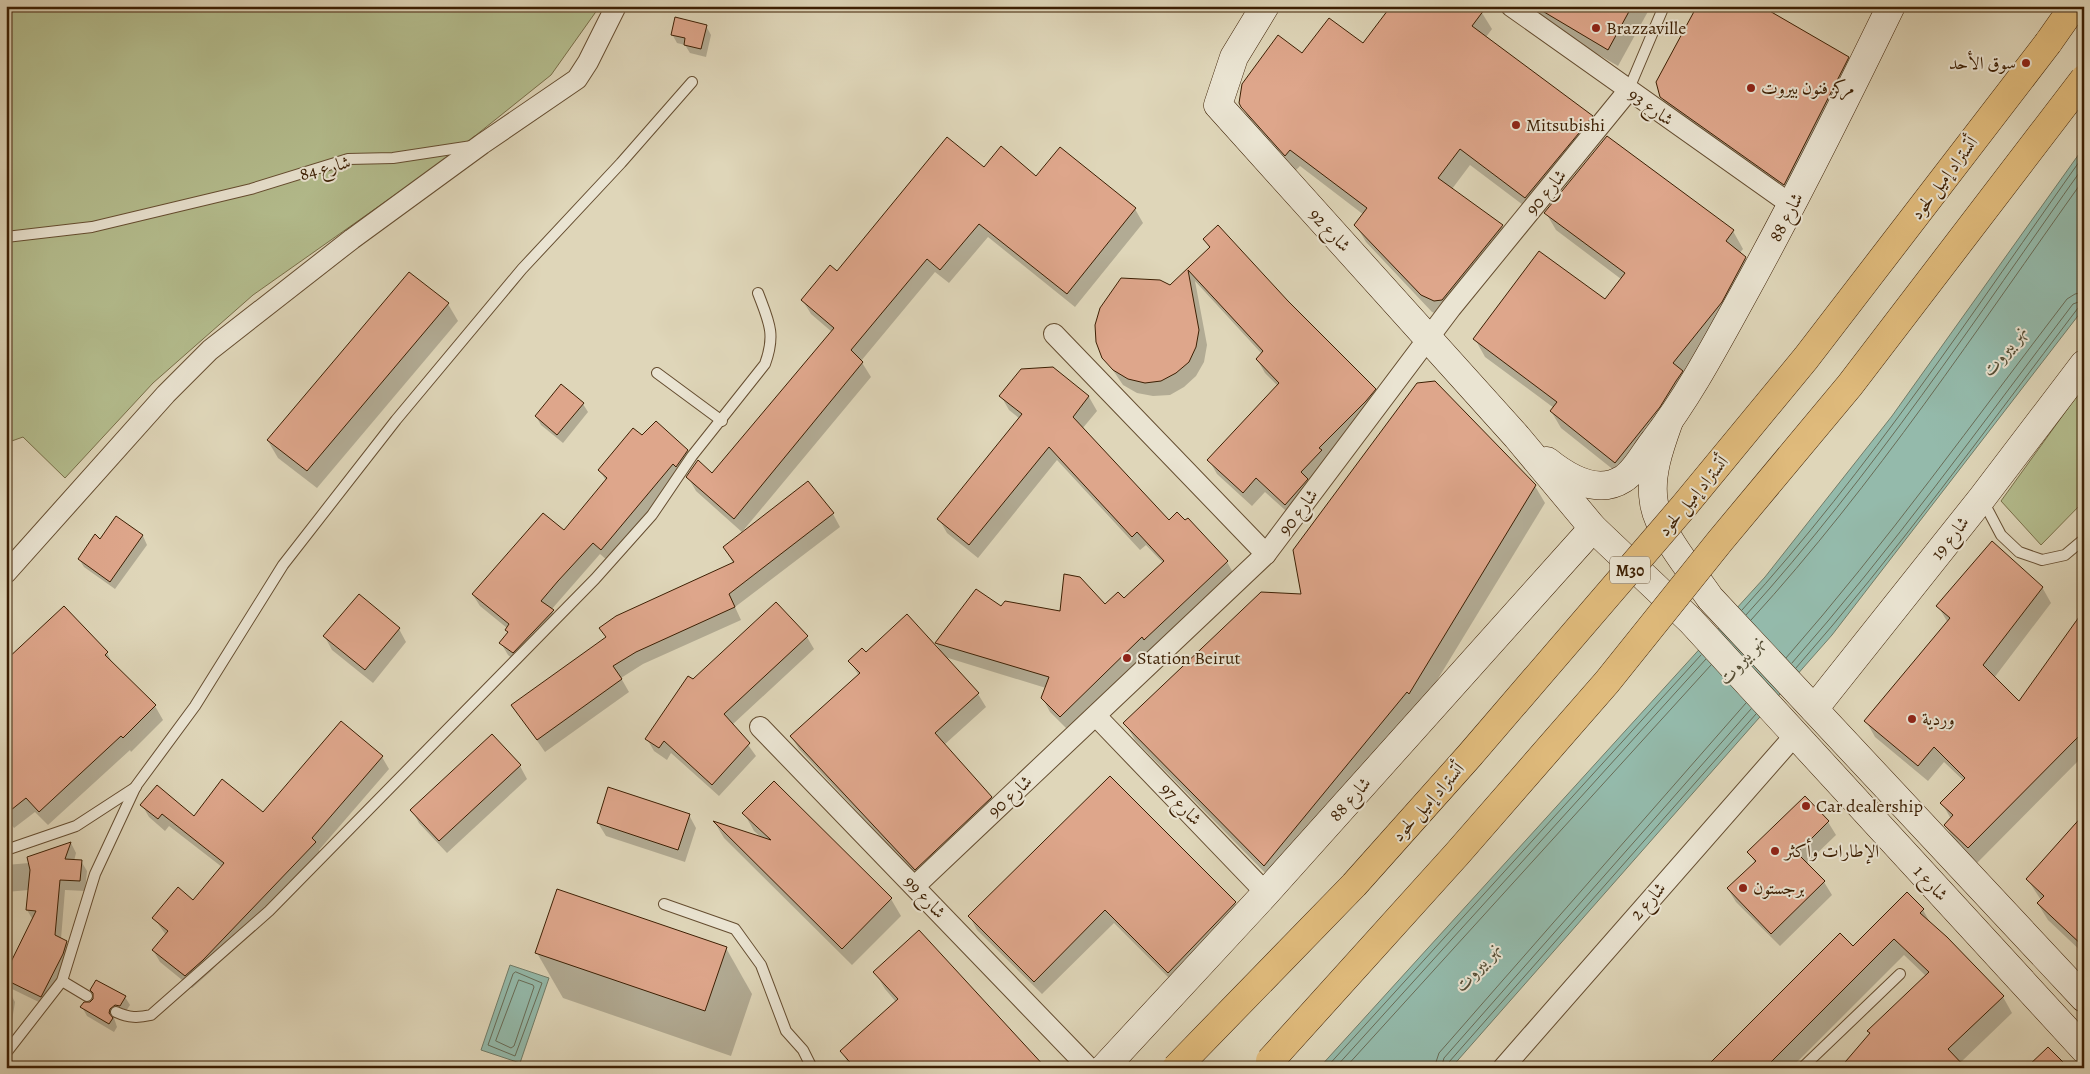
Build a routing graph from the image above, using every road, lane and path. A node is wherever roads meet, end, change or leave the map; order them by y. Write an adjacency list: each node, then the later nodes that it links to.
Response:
1 (616, 6): 10 (street, شارع 84)
2 (1265, 6): 15 (main road, شارع 92)
3 (1510, 6): 9 (street, شارع 93)
4 (1664, 6): 9 (lane)
5 (1891, 6): 11 (main road, شارع 88)
6 (2074, 6): 46 (highway, أتستراد إميل لحود / M30, bridge)
7 (2084, 79): 42 (highway, bridge)
8 (692, 82): 30 (lane)
9 (1628, 91): 11 (street, شارع 93); 15 (street, شارع 90)
10 (482, 144): 12 (lane, شارع 84); 25 (street)
11 (1793, 206): 19 (main road, شارع 88)
12 (6, 238)
13 (758, 293): 18 (lane)
14 (1054, 334): 24 (street)
15 (1429, 338): 20 (main road, شارع 92); 24 (street, شارع 90)
16 (2084, 364): 21 (main road, شارع 19)
17 (657, 373): 18 (lane)
18 (722, 421): 39 (lane)
19 (1669, 421): 20 (main road); 26 (main road, شارع 1)
20 (1517, 437): 22 (main road, شارع 1)
21 (1982, 498): 23 (lane); 26 (main road, شارع 19)
22 (1593, 528): 28 (main road, شارع 1); 33 (main road, شارع 88)
23 (2084, 540)
24 (1266, 554): 27 (street, شارع 90)
25 (6, 573)
26 (1806, 700): 38 (main road, شارع 1)
27 (1096, 716): 32 (street, شارع 90); 33 (street, شارع 97)
28 (1786, 726): 40 (main road, شارع 1); 47 (street, شارع 2)
29 (760, 727): 32 (street, شارع 99)
30 (136, 786): 31 (lane); 36 (lane)
31 (6, 850)
32 (915, 886): 44 (street, شارع 99)
33 (1266, 893): 45 (main road, شارع 88)
34 (664, 904): 43 (lane)
35 (1900, 974): 48 (lane)
36 (62, 981): 37 (lane); 41 (lane)
37 (87, 996)
38 (2084, 998)
39 (116, 1012)
40 (2084, 1049)
41 (6, 1053)
42 (1267, 1064)
43 (812, 1068)
44 (1089, 1068)
45 (1104, 1068)
46 (1176, 1068)
47 (1503, 1068)
48 (1802, 1068)

